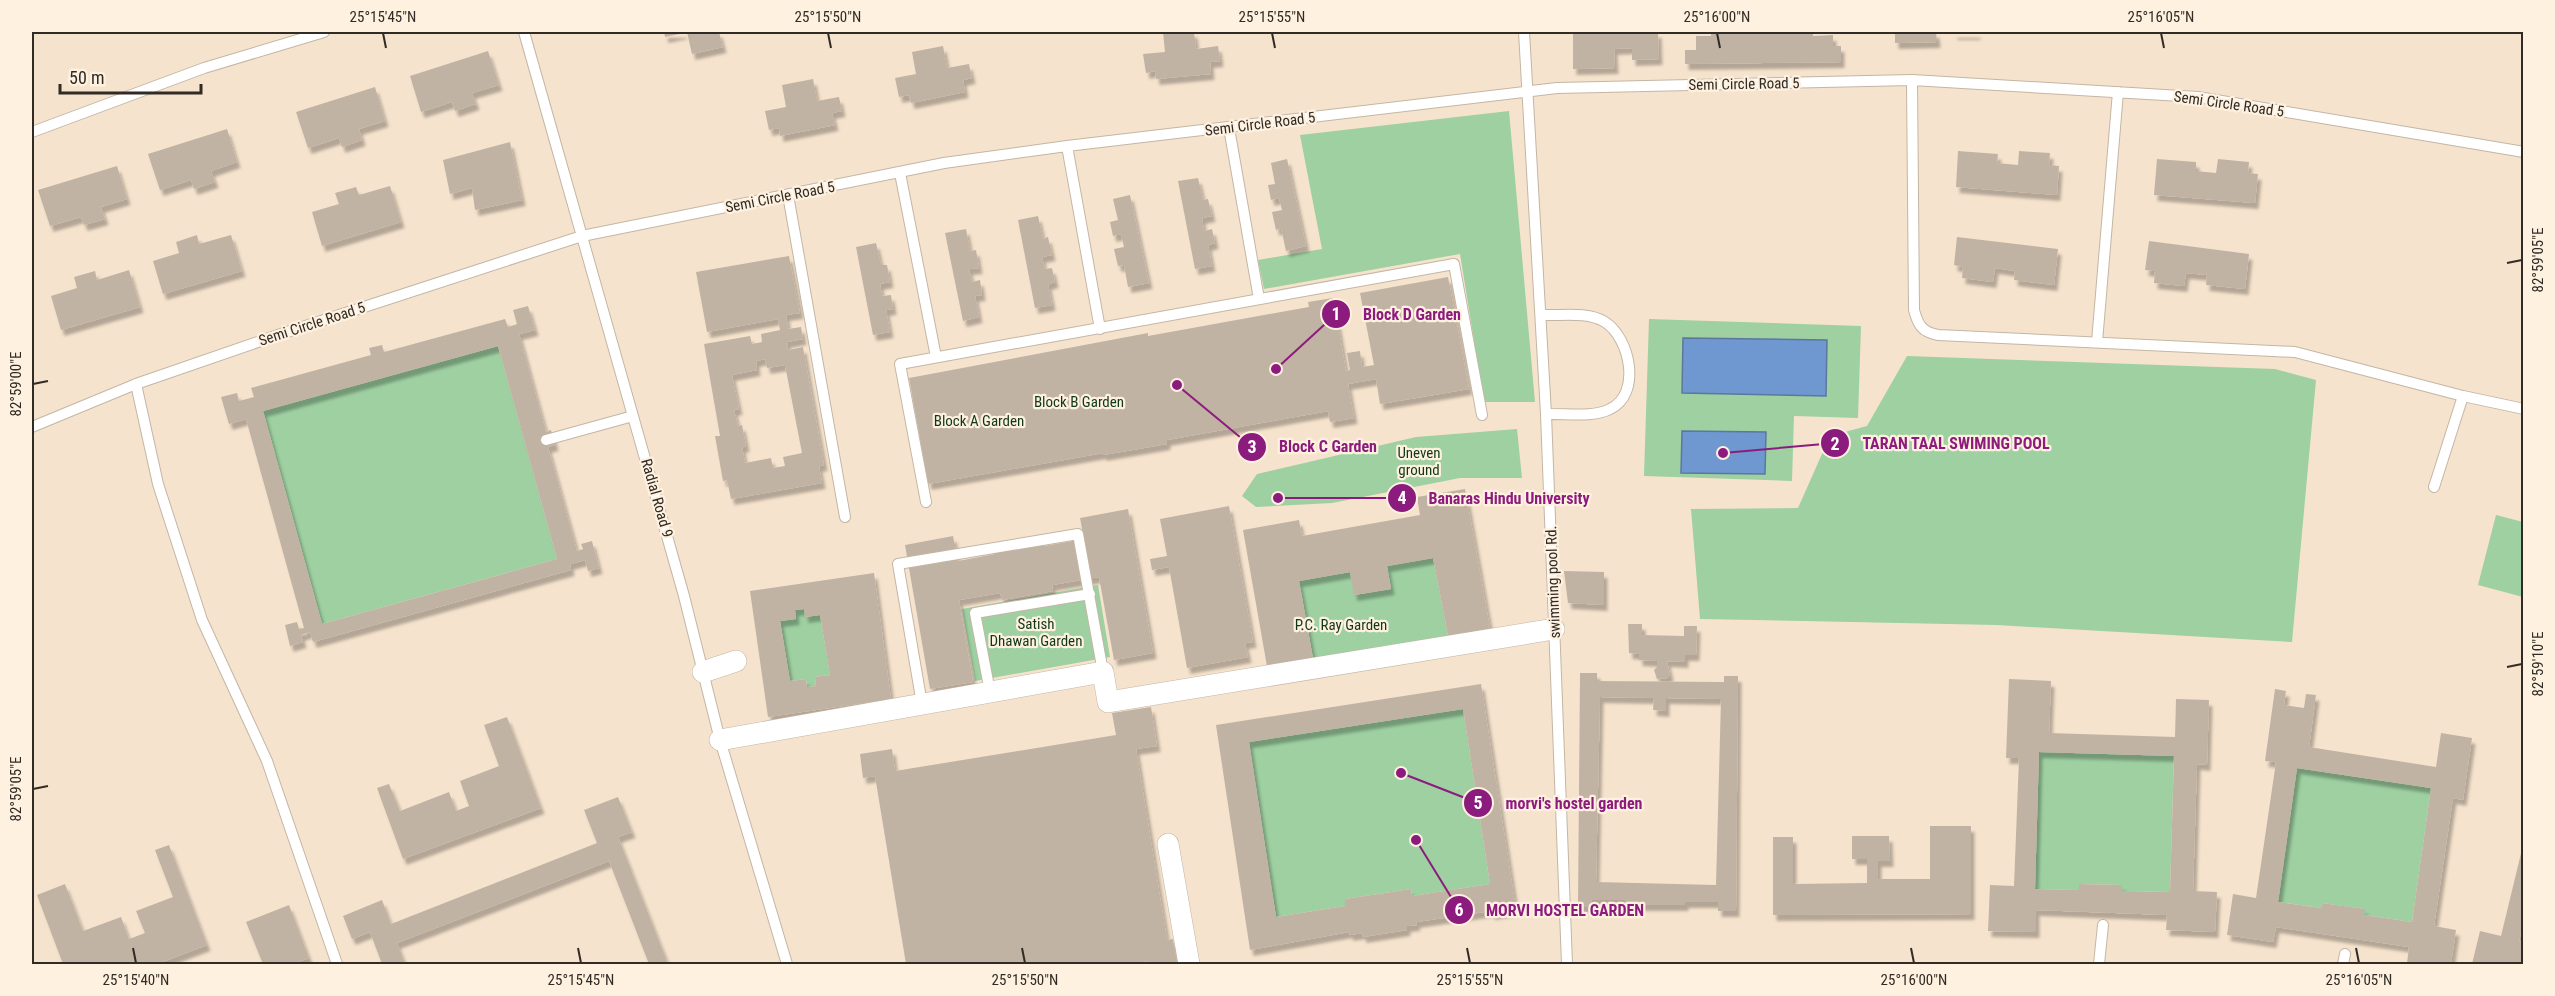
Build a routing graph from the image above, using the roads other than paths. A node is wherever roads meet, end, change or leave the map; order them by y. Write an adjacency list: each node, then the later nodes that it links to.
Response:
1 (324, 32): 8 (lane)
2 (524, 32): 13 (lane, Radial Road 9)
3 (1524, 32): 5 (lane, swimming pool Rd.)
4 (1912, 80): 5 (lane, Semi Circle Road 5); 6 (lane, Semi Circle Road 5); 17 (lane)
5 (1528, 92): 7 (lane, Semi Circle Road 5); 15 (lane, swimming pool Rd.)
6 (2118, 92): 10 (lane, Semi Circle Road 5); 17 (lane)
7 (1229, 128): 9 (lane, Semi Circle Road 5); 14 (lane)
8 (32, 132)
9 (1067, 146): 11 (lane, Semi Circle Road 5); 16 (lane)
10 (2523, 152)
11 (900, 173): 12 (lane, Semi Circle Road 5); 18 (lane)
12 (788, 195): 13 (lane, Semi Circle Road 5); 29 (lane)
13 (582, 236): 19 (lane, Semi Circle Road 5); 24 (lane, Radial Road 9)
14 (1259, 298): 16 (lane); 23 (lane)
15 (1541, 315): 22 (lane, swimming pool Rd.); 22 (lane)
16 (1100, 329): 18 (lane)
17 (2097, 342): 20 (lane)
18 (936, 357): 28 (lane)
19 (136, 384): 25 (lane, Semi Circle Road 5); 40 (lane)
20 (2463, 396): 21 (lane); 27 (lane)
21 (2523, 409)
22 (1546, 414): 31 (lane, swimming pool Rd.)
23 (1482, 415)
24 (633, 416): 26 (lane); 33 (lane, Radial Road 9)
25 (32, 427)
26 (546, 440)
27 (2434, 487)
28 (926, 502)
29 (845, 517)
30 (1090, 594): 34 (lane); 35 (lane); 36 (lane)
31 (1554, 629): 34 (street); 43 (lane, swimming pool Rd.)
32 (736, 661): 33 (street)
33 (703, 672): 37 (lane, Radial Road 9)
34 (1103, 672): 35 (street)
35 (990, 692): 36 (street)
36 (922, 704): 37 (street)
37 (720, 740): 41 (lane, Radial Road 9)
38 (1168, 844): 42 (street)
39 (2103, 924): 44 (lane)
40 (338, 964)
41 (787, 964)
42 (1189, 964)
43 (1567, 964)
44 (2099, 964)

